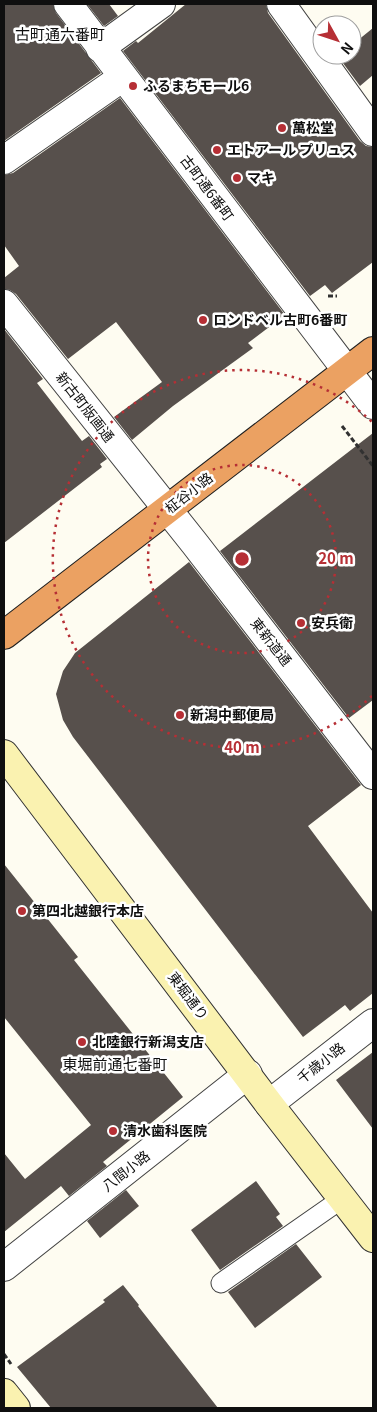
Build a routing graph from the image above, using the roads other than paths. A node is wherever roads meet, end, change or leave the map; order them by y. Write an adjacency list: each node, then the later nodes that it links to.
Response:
1 (68, 4): 4 (street, 古町通6番町)
2 (161, 4): 4 (street)
3 (281, 4): 6 (street)
4 (100, 48): 5 (street, 古町通6番町)
5 (123, 77): 7 (street); 10 (street, 古町通6番町)
6 (373, 132)
7 (4, 160)
8 (4, 304): 12 (street, 新古町版画通)
9 (373, 350): 10 (highway, 柾谷小路)
10 (347, 371): 11 (street, 古町通6番町); 12 (highway, 柾谷小路)
11 (373, 404)
12 (166, 510): 13 (highway, 柾谷小路); 15 (street, 東新道通)
13 (4, 636)
14 (4, 754): 17 (street, 東堀通り)
15 (373, 775)
16 (373, 1023): 18 (street, 千歳小路)
17 (248, 1074): 18 (street, 東堀通り); 21 (street, 八間小路)
18 (269, 1104): 19 (street, 東堀通り)
19 (343, 1198): 20 (street, 東堀通り); 22 (lane)
20 (373, 1238)
21 (4, 1267)
22 (221, 1283)
23 (4, 1393): 24 (street)
24 (16, 1408)

